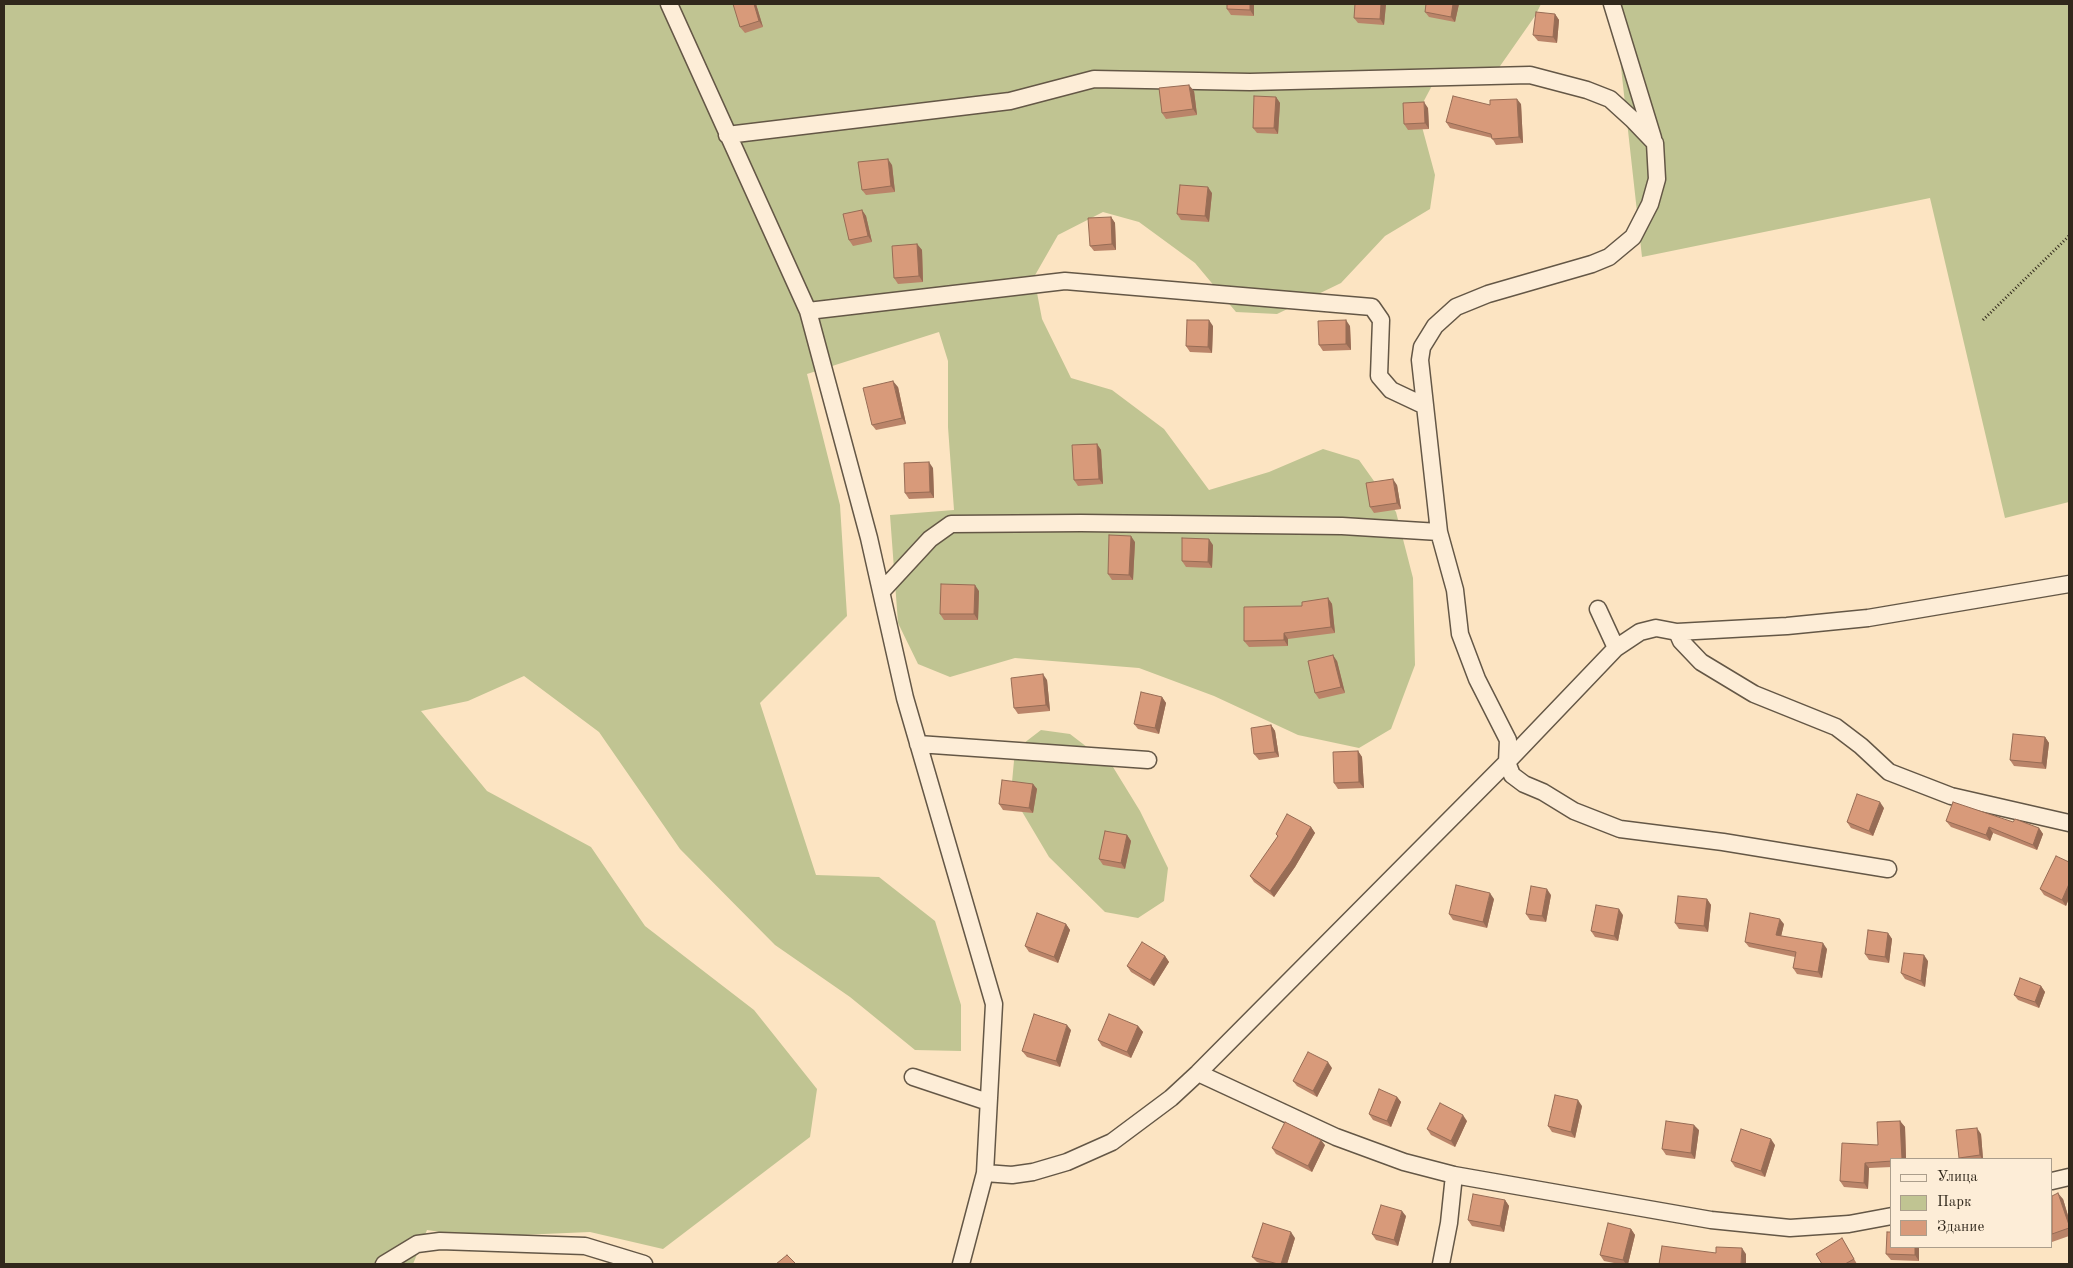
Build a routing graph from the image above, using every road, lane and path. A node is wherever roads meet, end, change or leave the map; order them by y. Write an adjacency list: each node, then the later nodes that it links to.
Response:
1 (669, 4): 3 (street)
2 (1612, 4): 4 (street)
3 (727, 135): 4 (street); 6 (street)
4 (1655, 143): 8 (street)
5 (2069, 236): 7 (path)
6 (808, 311): 8 (street); 11 (street)
7 (1983, 320)
8 (1425, 406): 9 (street)
9 (1439, 532): 11 (street); 17 (street)
10 (2069, 584): 13 (street)
11 (881, 592): 15 (street)
12 (1598, 608): 14 (street)
13 (1677, 632): 14 (street); 18 (street)
14 (1616, 648): 17 (street)
15 (918, 744): 16 (street); 22 (street)
16 (1148, 760)
17 (1507, 762): 19 (street); 20 (street)
18 (2069, 823)
19 (1888, 869)
20 (1198, 1073): 23 (street); 24 (street)
21 (914, 1077): 22 (street)
22 (988, 1102): 23 (street)
23 (985, 1173): 30 (street)
24 (1454, 1175): 27 (street); 31 (street)
25 (2069, 1176): 26 (street)
26 (2053, 1181)
27 (1890, 1216)
28 (384, 1264): 29 (street)
29 (644, 1264)
30 (961, 1264)
31 (1441, 1264)

